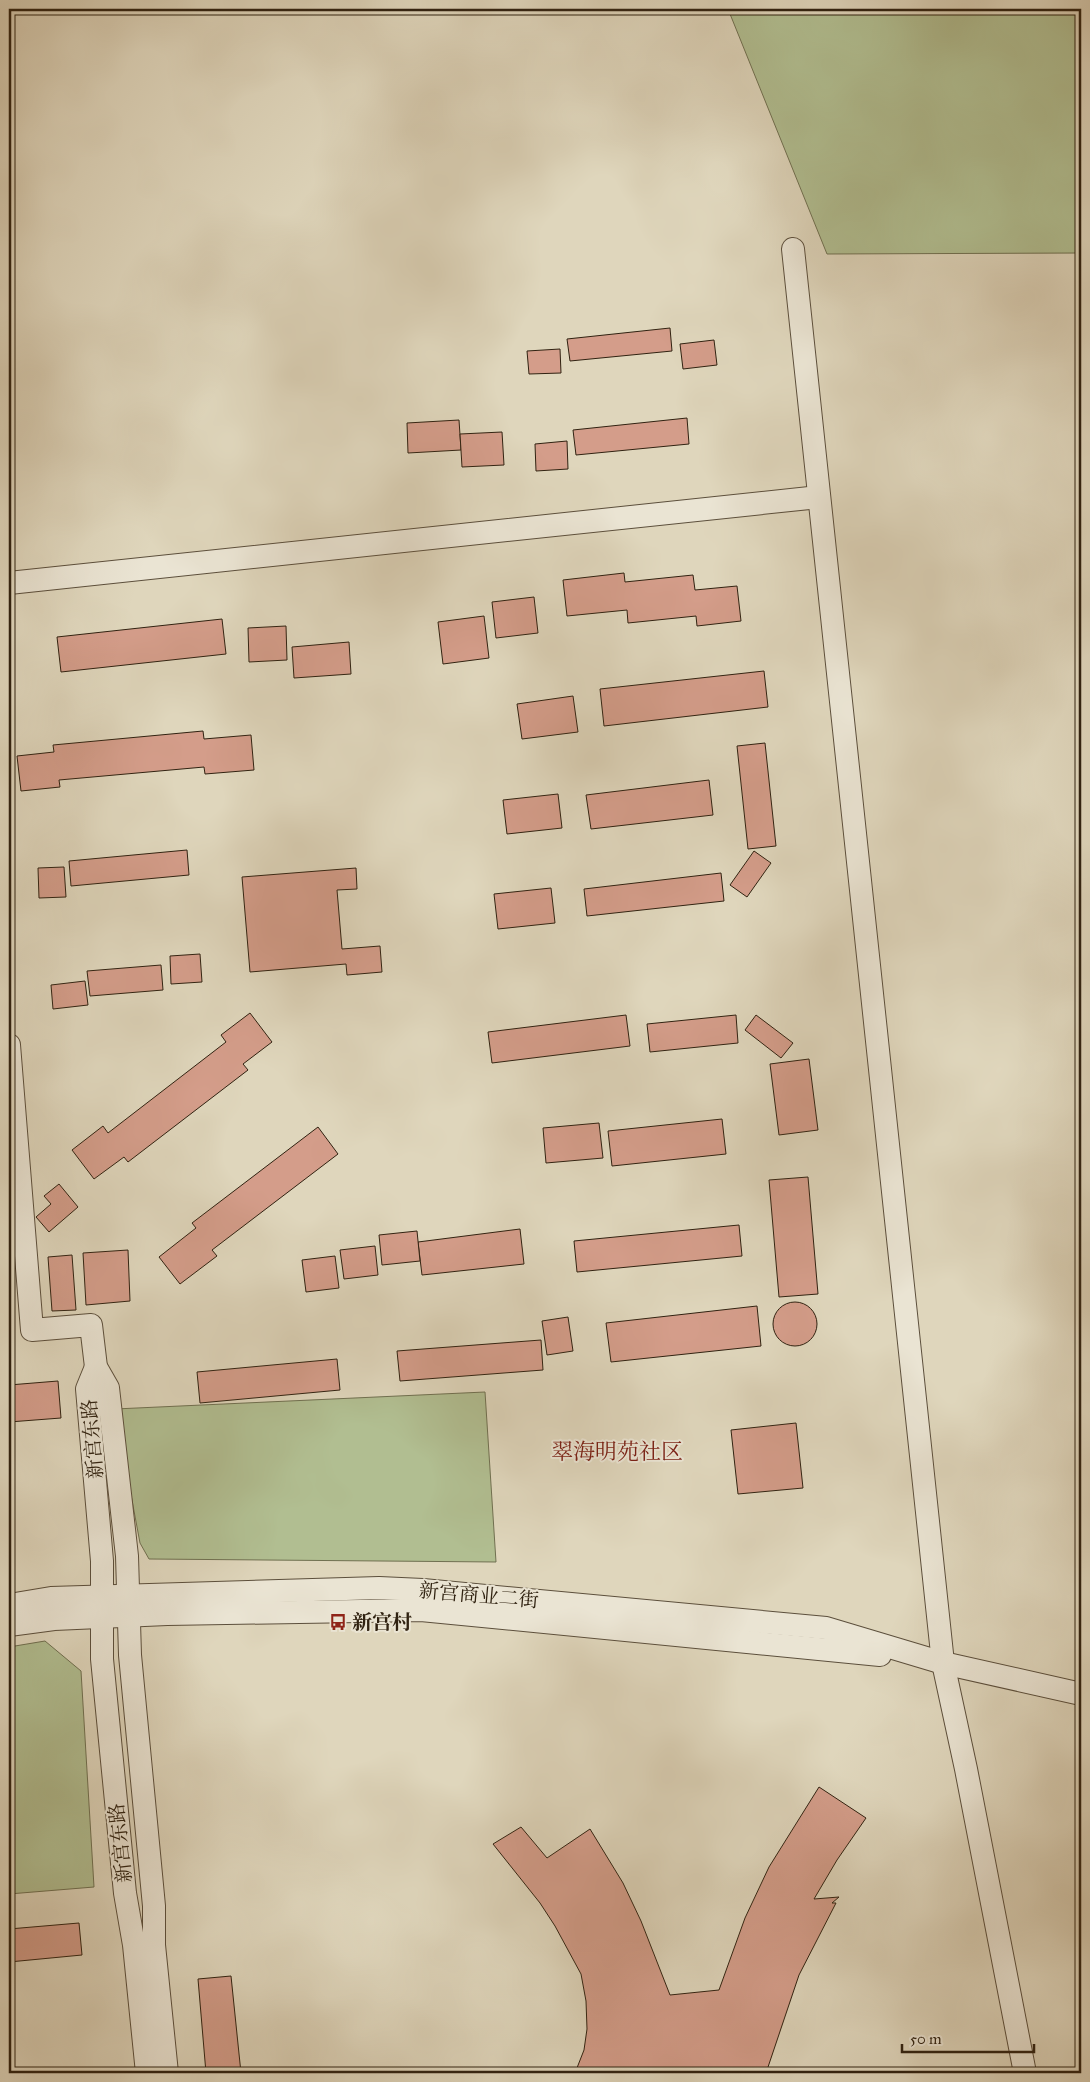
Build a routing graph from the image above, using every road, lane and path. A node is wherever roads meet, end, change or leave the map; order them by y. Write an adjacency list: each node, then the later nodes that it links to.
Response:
1 (793, 249): 2 (street)
2 (819, 497): 3 (street); 10 (street)
3 (9, 584)
4 (9, 1045): 5 (street)
5 (96, 1367): 7 (street, 新宫东路); 8 (street, 新宫东路)
6 (9, 1605): 8 (street, 新宫商业二街)
7 (129, 1606): 8 (street, 新宫商业二街); 10 (street, 新宫商业二街); 13 (street, 新宫东路)
8 (102, 1607): 9 (street, 新宫商业二街); 12 (street, 新宫东路)
9 (9, 1625)
10 (944, 1663): 11 (street, 新宫商业二街); 14 (street)
11 (1081, 1694)
12 (147, 2073)
13 (167, 2073)
14 (1025, 2073)

